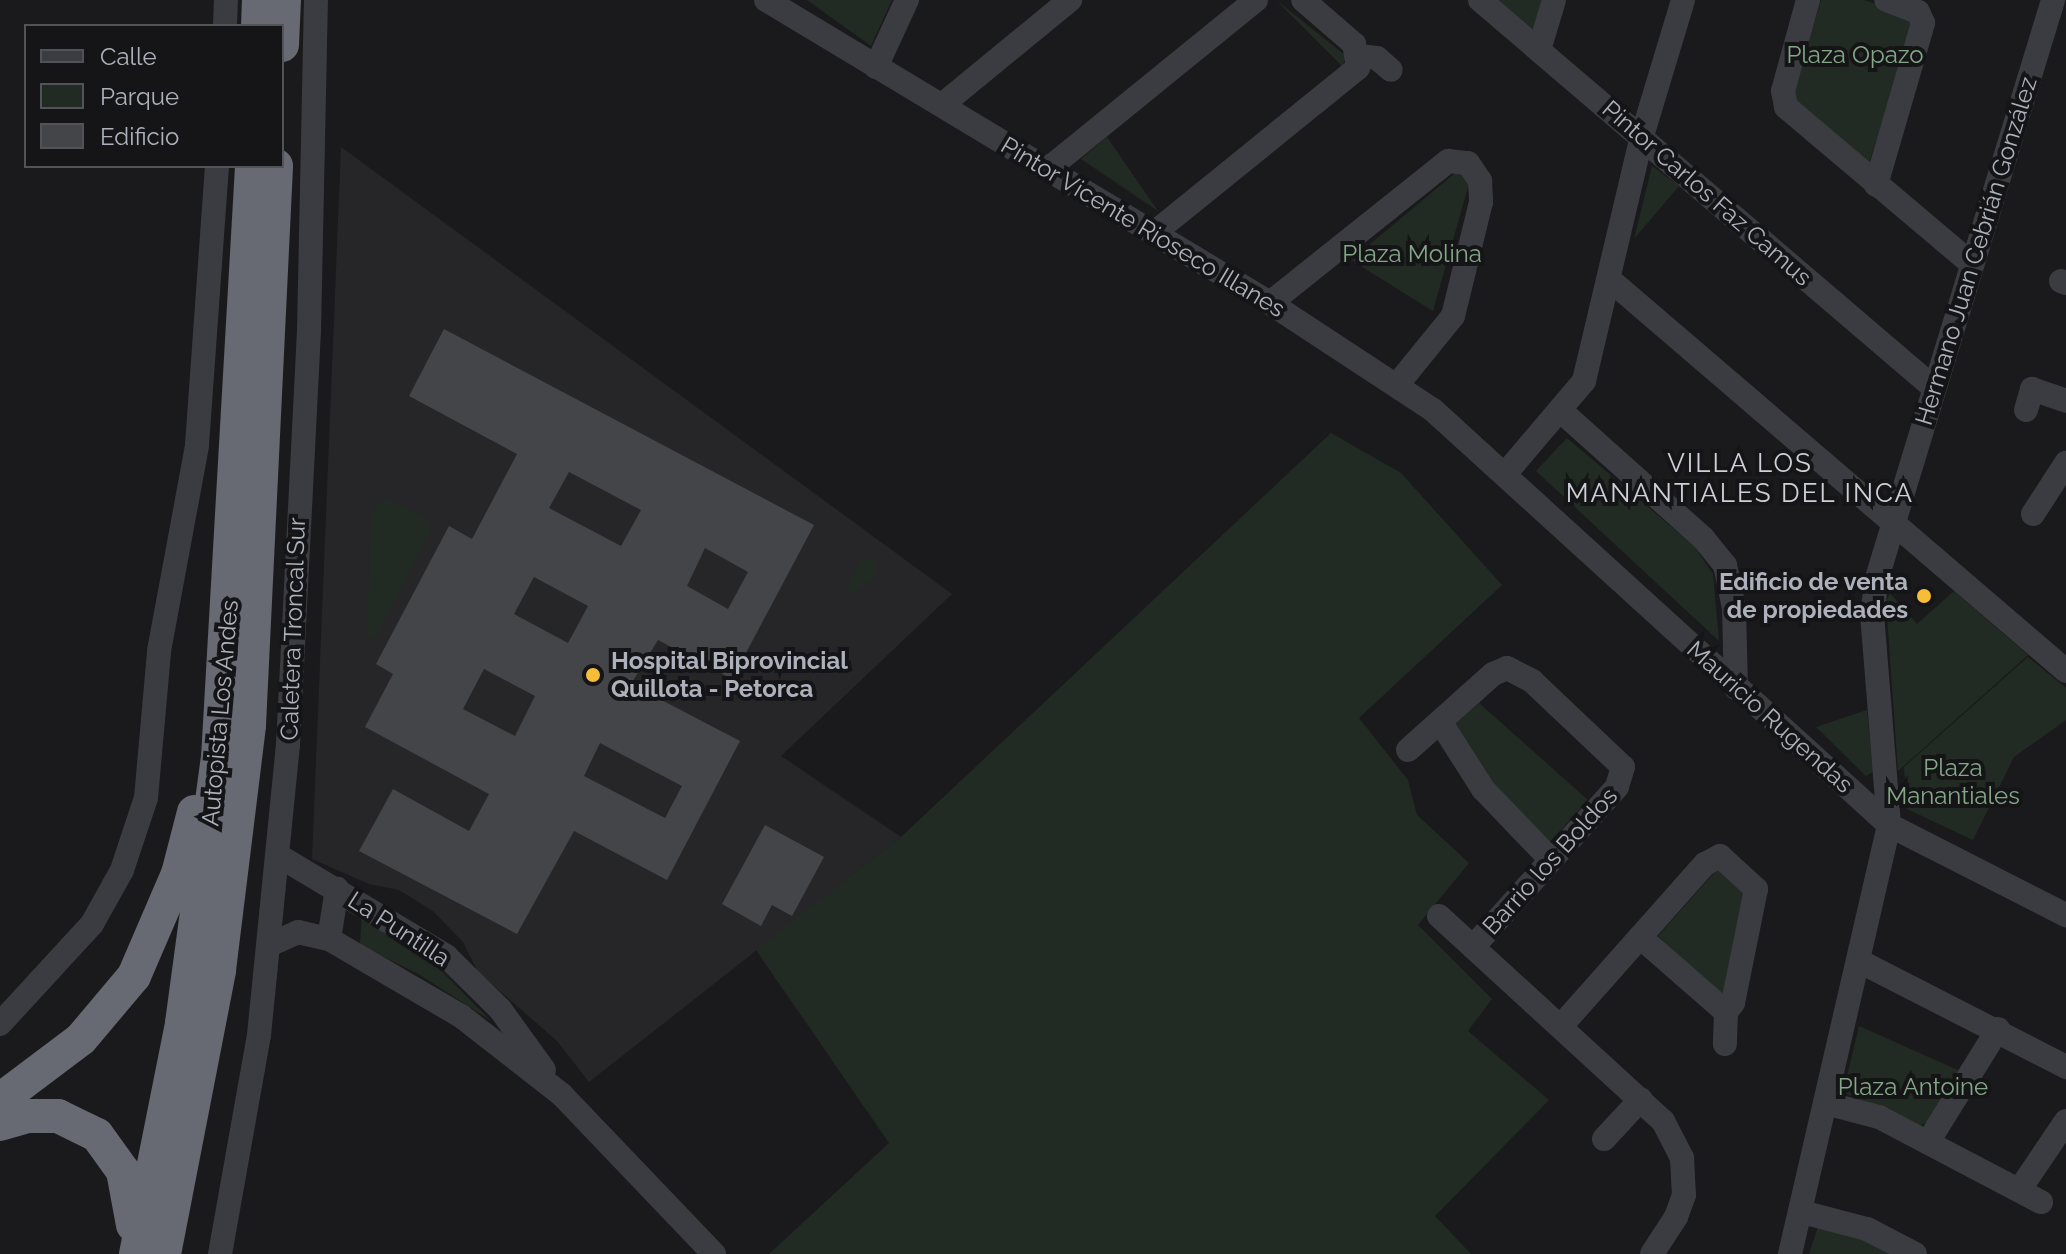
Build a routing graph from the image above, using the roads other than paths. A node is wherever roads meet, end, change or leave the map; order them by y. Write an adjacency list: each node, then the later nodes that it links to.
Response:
1 (226, 0): 18 (street)
2 (259, 0): 19 (highway)
3 (284, 0): 20 (highway)
4 (316, 0): 51 (street, Caletera Troncal Sur)
5 (766, 0): 23 (street, Pintor Vicente Rioseco Illanes)
6 (907, 0): 23 (street)
7 (1070, 0): 25 (street)
8 (1256, 0): 30 (street)
9 (1303, 0): 22 (street)
10 (1480, 0): 21 (street, Pintor Carlos Faz Camus)
11 (1554, 0): 21 (street)
12 (1683, 0): 26 (street)
13 (1808, 0): 31 (street)
14 (1886, 0): 17 (street)
15 (2053, 0): 33 (street, Hermano Juan Cebrián González)
16 (1943, 11): 17 (street)
17 (1918, 12): 31 (street)
18 (225, 24)
19 (258, 24)
20 (283, 24)
21 (1539, 50): 26 (street, Pintor Carlos Faz Camus)
22 (1359, 56): 24 (street); 32 (street)
23 (876, 67): 25 (street, Pintor Vicente Rioseco Illanes)
24 (1391, 70)
25 (942, 105): 30 (street, Pintor Vicente Rioseco Illanes)
26 (1642, 136): 34 (street); 37 (street, Pintor Carlos Faz Camus)
27 (217, 168): 62 (street)
28 (252, 168): 45 (highway, Autopista Los Andes)
29 (276, 168): 79 (highway, Autopista Los Andes)
30 (1048, 169): 32 (street, Pintor Vicente Rioseco Illanes)
31 (1876, 185): 33 (street)
32 (1154, 233): 35 (street, Pintor Vicente Rioseco Illanes)
33 (1972, 264): 37 (street, Hermano Juan Cebrián González)
34 (1609, 279): 40 (street); 44 (street)
35 (1270, 303): 36 (street, Pintor Vicente Rioseco Illanes); 36 (street)
36 (1397, 385): 42 (street, Pintor Vicente Rioseco Illanes)
37 (1934, 388): 44 (street, Hermano Juan Cebrián González)
38 (2066, 401): 39 (street)
39 (2026, 410)
40 (1562, 412): 42 (street); 47 (street)
41 (2066, 463): 43 (street)
42 (1506, 473): 47 (street, Mauricio Rugendas)
43 (2033, 514)
44 (1894, 523): 46 (street); 50 (street, Hermano Juan Cebrián González)
45 (226, 667): 69 (highway); 78 (highway, Autopista Los Andes)
46 (2066, 671)
47 (1736, 688): 50 (street, Mauricio Rugendas)
48 (1441, 723): 49 (street); 52 (street); 52 (street, Barrio los Boldos)
49 (1408, 750)
50 (1889, 825): 54 (street, Mauricio Rugendas); 60 (street, Hermano Juan Cebrián González)
51 (279, 856): 53 (street, La Puntilla); 58 (street, Caletera Troncal Sur)
52 (1551, 860): 59 (street, Barrio los Boldos)
53 (337, 889): 57 (street); 67 (street, La Puntilla)
54 (2066, 915)
55 (1439, 916): 59 (street)
56 (1640, 937): 61 (street); 61 (street); 63 (street)
57 (329, 939): 58 (street, La Puntilla); 67 (street, La Puntilla)
58 (269, 945): 80 (street, Caletera Troncal Sur)
59 (1473, 947): 63 (street)
60 (1859, 961): 64 (street); 70 (street, Hermano Juan Cebrián González)
61 (1726, 1012): 65 (street)
62 (0, 1024)
63 (1561, 1026): 68 (street)
64 (1998, 1029): 66 (street); 74 (street)
65 (1725, 1044)
66 (2066, 1067)
67 (562, 1095): 81 (street, La Puntilla)
68 (1641, 1099): 73 (street); 82 (street)
69 (0, 1100)
70 (1825, 1103): 74 (street); 77 (street, Hermano Juan Cebrián González)
71 (2066, 1121): 75 (street)
72 (0, 1124): 78 (highway)
73 (1604, 1139)
74 (1928, 1142): 75 (street)
75 (2020, 1189): 76 (street)
76 (2041, 1202)
77 (1802, 1212): 83 (street, Hermano Juan Cebrián González); 84 (street)
78 (134, 1254)
79 (164, 1254)
80 (220, 1254)
81 (714, 1254)
82 (1652, 1254)
83 (1790, 1254)
84 (1915, 1254)

